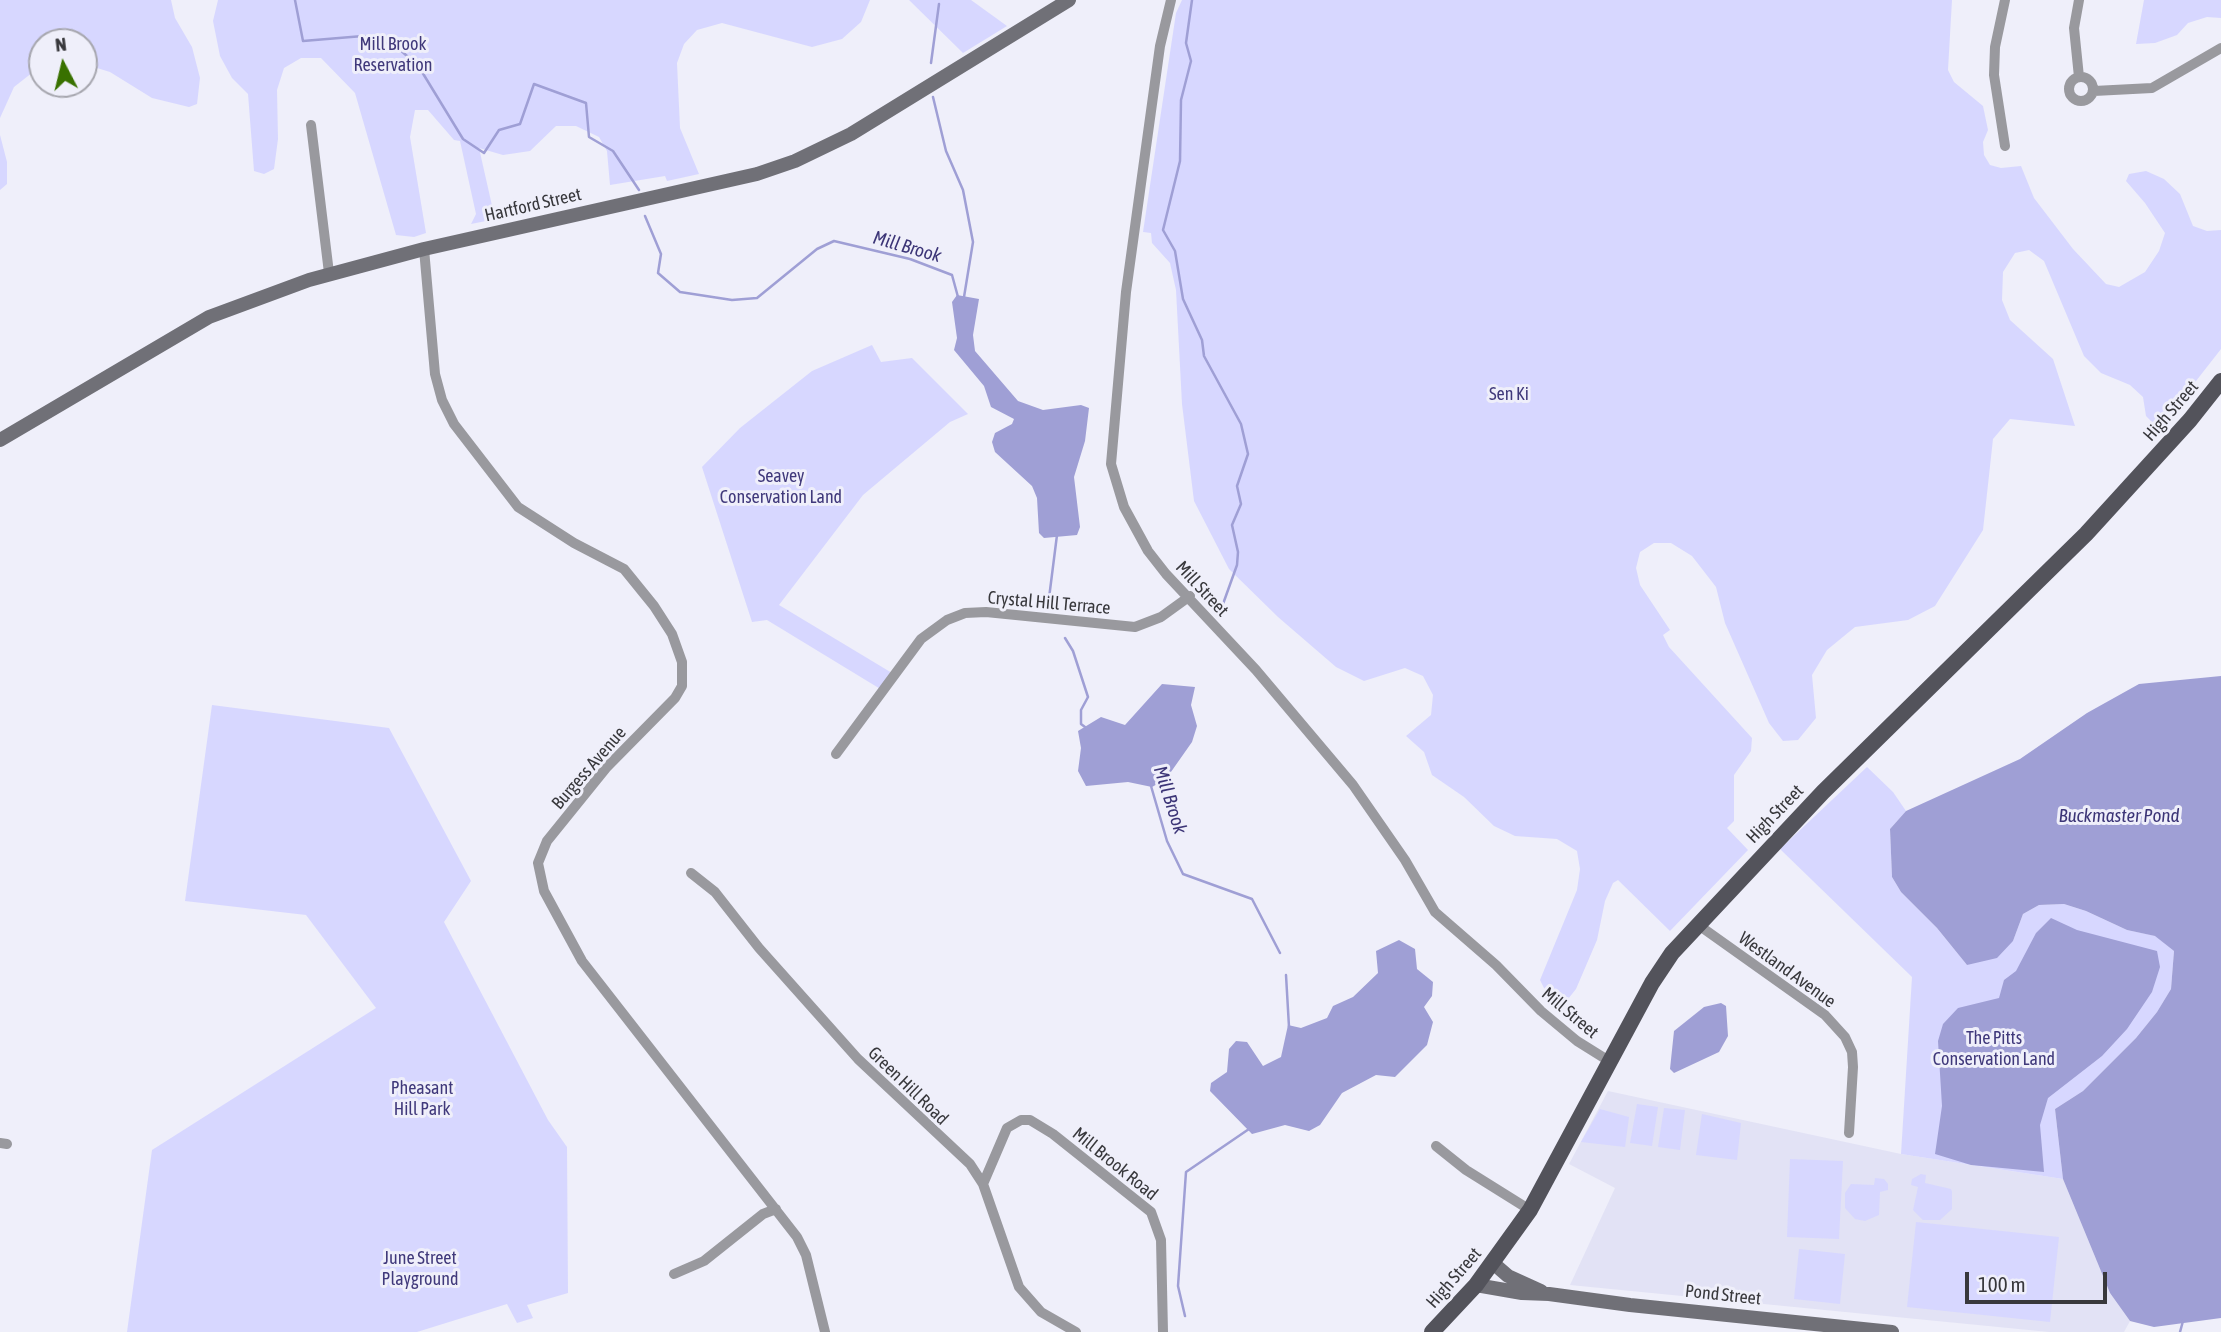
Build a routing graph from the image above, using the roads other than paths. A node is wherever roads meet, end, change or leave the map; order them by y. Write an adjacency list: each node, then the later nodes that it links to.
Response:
1 (1069, 0): 10 (street, Hartford Street)
2 (1171, 0): 14 (street, Mill Street)
3 (2005, 0): 9 (street)
4 (2079, 0): 6 (street)
5 (2221, 48): 7 (street)
6 (2079, 77): 7 (street); 7 (street)
7 (2094, 90)
8 (311, 125): 11 (street)
9 (2005, 146)
10 (424, 249): 11 (street, Hartford Street); 22 (street, Burgess Avenue)
11 (329, 274): 13 (street, Hartford Street)
12 (2221, 381): 17 (main road, High Street)
13 (0, 440)
14 (1190, 596): 15 (street, Crystal Hill Terrace); 18 (street, Mill Street)
15 (836, 754)
16 (691, 873): 21 (street, Green Hill Road)
17 (1697, 924): 18 (main road, High Street); 19 (street, Westland Avenue)
18 (1609, 1061): 23 (main road, High Street)
19 (1849, 1133)
20 (1436, 1146): 23 (street)
21 (983, 1184): 29 (street, Green Hill Road); 30 (street, Mill Brook Road)
22 (776, 1209): 25 (street); 28 (street, Burgess Avenue)
23 (1530, 1210): 24 (main road, High Street)
24 (1493, 1264): 26 (main road, High Street); 27 (street, Pond Street)
25 (674, 1274)
26 (1476, 1285): 27 (street, Pond Street); 31 (main road, High Street)
27 (1549, 1294): 32 (street, Pond Street)
28 (825, 1332)
29 (1076, 1332)
30 (1163, 1332)
31 (1432, 1332)
32 (1892, 1332)

